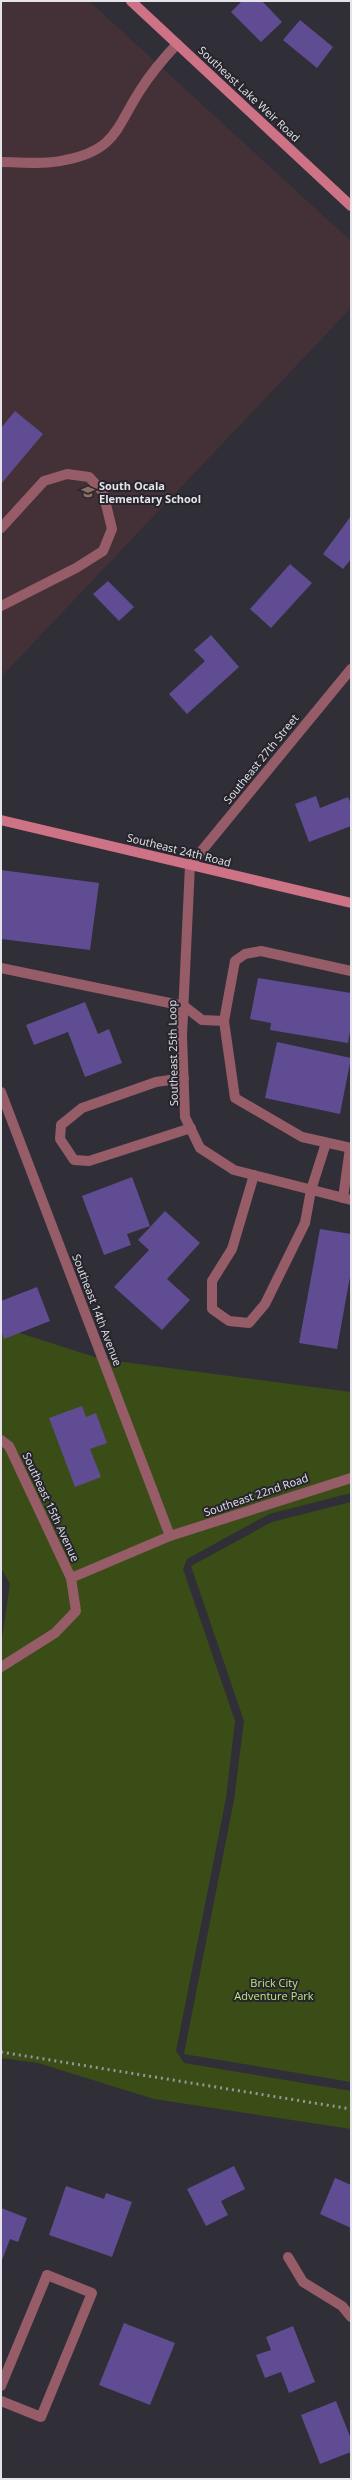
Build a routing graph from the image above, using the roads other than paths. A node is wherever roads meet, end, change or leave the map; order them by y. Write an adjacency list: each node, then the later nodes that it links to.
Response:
1 (131, 1): 2 (street, Southeast Lake Weir Road)
2 (177, 44): 3 (street); 4 (street, Southeast Lake Weir Road)
3 (1, 162)
4 (351, 206)
5 (1, 528): 6 (street)
6 (1, 606)
7 (351, 669): 9 (street, Southeast 27th Street)
8 (1, 820): 9 (street, Southeast 24th Road)
9 (190, 865): 10 (street, Southeast 24th Road); 13 (street, Southeast 25th Loop)
10 (351, 903)
11 (1, 968): 13 (street)
12 (351, 971): 14 (street)
13 (184, 1006): 14 (street); 15 (street, Southeast 25th Loop)
14 (224, 1020): 18 (street)
15 (184, 1078): 17 (street, Southeast 25th Loop); 17 (street)
16 (1, 1092): 25 (street, Southeast 14th Avenue)
17 (191, 1128): 20 (street, Southeast 25th Loop)
18 (326, 1143): 19 (street); 21 (street)
19 (351, 1148): 22 (street)
20 (254, 1175): 21 (street, Southeast 25th Loop); 21 (street)
21 (311, 1190): 22 (street, Southeast 25th Loop)
22 (347, 1199)
23 (1, 1440): 26 (street, Southeast 15th Avenue)
24 (351, 1478): 25 (street, Southeast 22nd Road)
25 (170, 1536): 26 (street, Southeast 15th Avenue)
26 (71, 1578): 27 (street)
27 (1, 1667)
28 (288, 2257): 29 (street)
29 (351, 2317)
30 (1, 2386): 31 (street)
31 (1, 2401)

